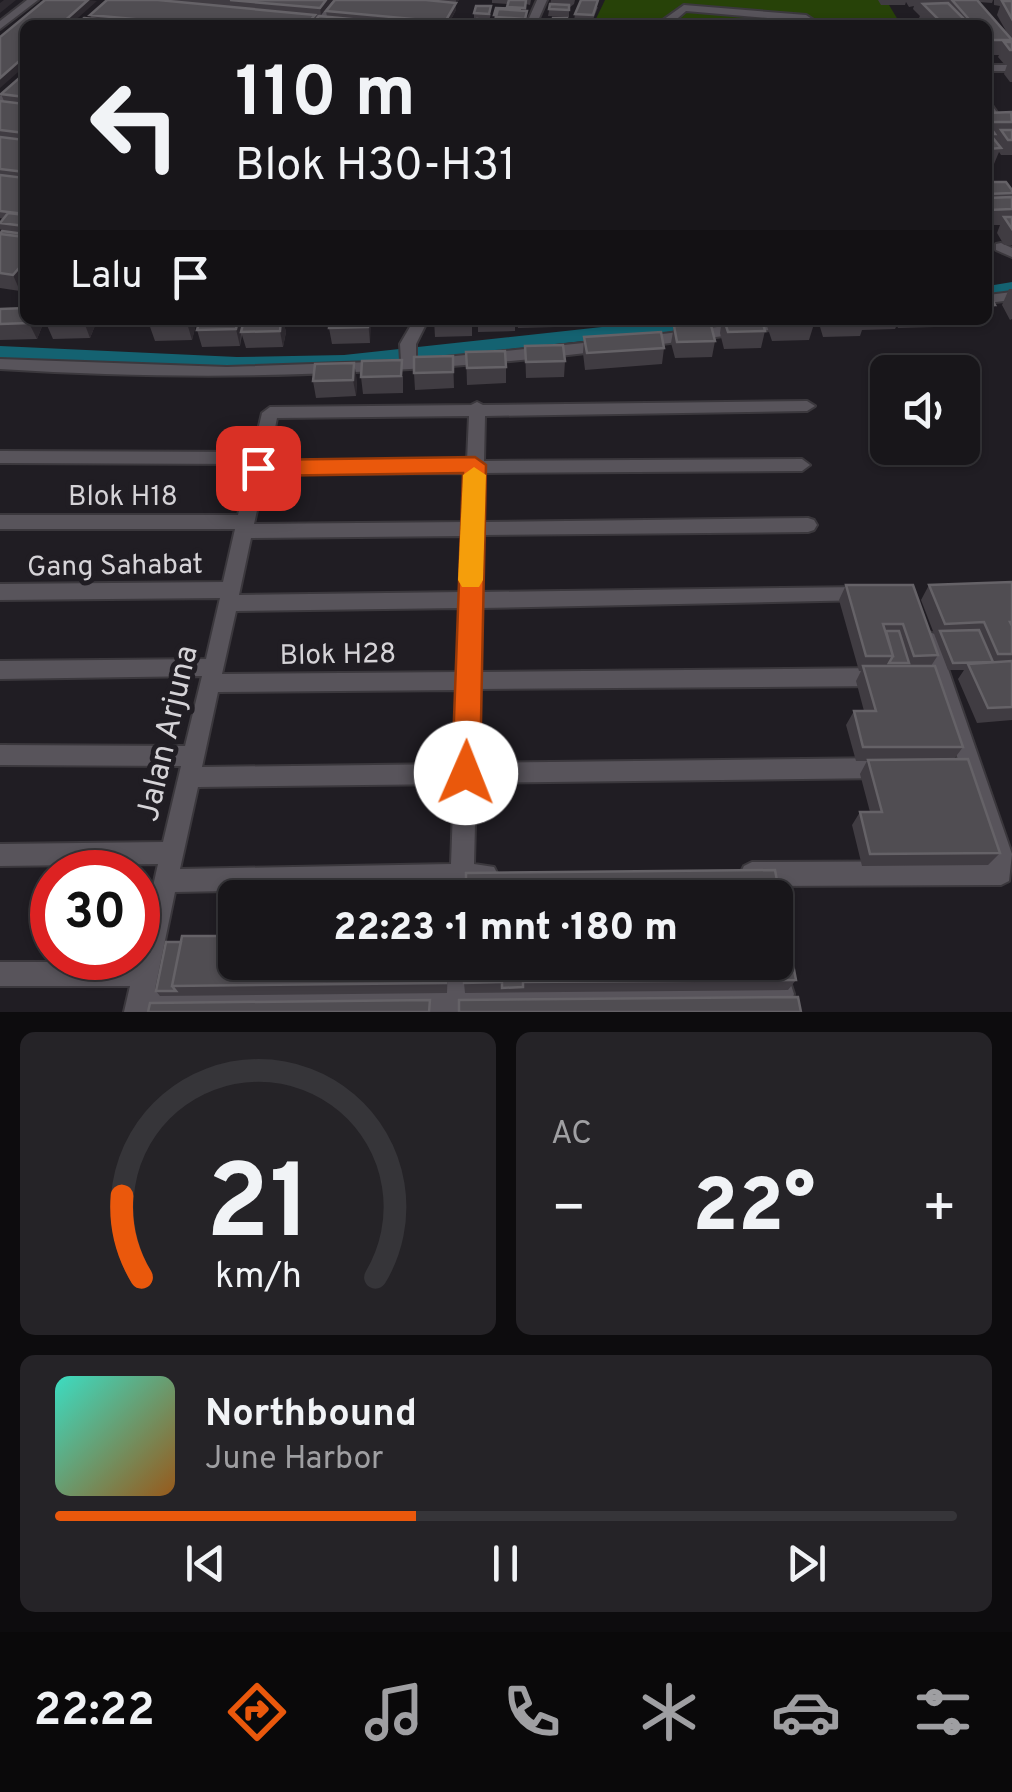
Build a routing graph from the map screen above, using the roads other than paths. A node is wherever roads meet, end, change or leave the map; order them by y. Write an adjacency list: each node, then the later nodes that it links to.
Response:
1 (33, 0): 11 (street)
2 (47, 0): 5 (street)
3 (334, 0): 7 (street)
4 (300, 18): 6 (street)
5 (24, 20)
6 (308, 20)
7 (319, 20)
8 (669, 20): 9 (street)
9 (809, 20)
10 (20, 23): 12 (street)
11 (0, 26)
12 (0, 40)
13 (732, 325): 14 (street)
14 (412, 346): 15 (street)
15 (0, 364)
16 (807, 406): 17 (street)
17 (477, 408): 19 (street, Jalan Arjuna); 21 (street)
18 (0, 457): 19 (street)
19 (259, 463): 21 (street); 24 (street, Jalan Arjuna)
20 (802, 464): 21 (street)
21 (475, 465): 25 (street)
22 (0, 522): 24 (street, Blok H18)
23 (808, 525): 25 (street, Blok H18)
24 (245, 527): 25 (street, Blok H18); 28 (street, Jalan Arjuna)
25 (472, 531): 29 (street)
26 (0, 592): 28 (street, Gang Sahabat)
27 (889, 594): 29 (street, Gang Sahabat)
28 (229, 597): 29 (street, Gang Sahabat); 32 (street, Jalan Arjuna)
29 (470, 601): 34 (street)
30 (916, 610): 33 (street)
31 (0, 670): 32 (street, Blok H28)
32 (212, 675): 34 (street, Blok H28); 36 (street, Jalan Arjuna)
33 (933, 676): 34 (street, Blok H28); 41 (street)
34 (467, 678): 38 (street)
35 (0, 755): 36 (street)
36 (191, 766): 38 (street); 39 (street, Jalan Arjuna)
37 (914, 768): 38 (street)
38 (466, 773): 43 (street)
39 (172, 853): 40 (street); 45 (street, Jalan Arjuna)
40 (0, 855)
41 (722, 874)
42 (502, 875): 44 (street)
43 (462, 880)
44 (484, 880)
45 (166, 882): 46 (street); 47 (street, Jalan Arjuna)
46 (218, 883)
47 (160, 908)
48 (0, 974): 49 (street)
49 (30, 974)
50 (144, 980): 54 (street, Jalan Arjuna)
51 (458, 980): 53 (street)
52 (782, 994): 53 (street)
53 (457, 1005): 54 (street)
54 (138, 1007)

